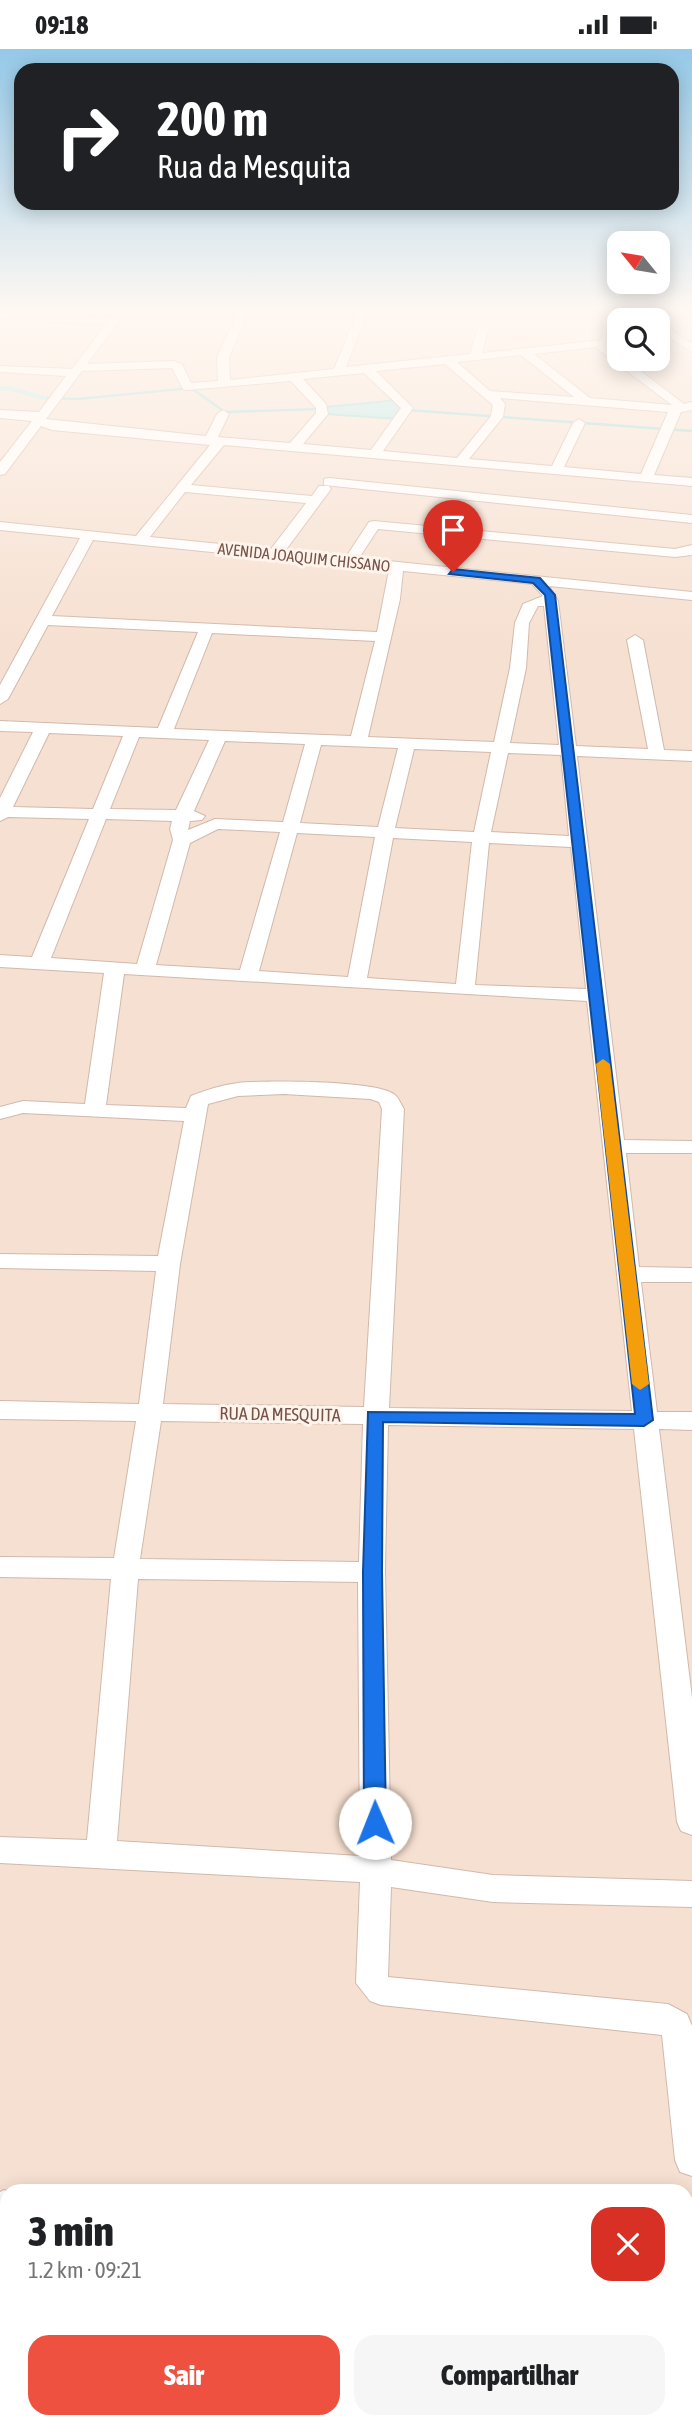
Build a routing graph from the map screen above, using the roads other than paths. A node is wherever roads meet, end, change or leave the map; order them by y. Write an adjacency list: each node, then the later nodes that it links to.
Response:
1 (36, 422): 8 (street); 10 (street)
2 (221, 422): 8 (street)
3 (313, 422): 11 (street)
4 (397, 422): 12 (street)
5 (491, 422): 13 (street)
6 (579, 422): 15 (street)
7 (669, 422): 17 (street)
8 (215, 441): 11 (street); 19 (street)
9 (0, 444): 10 (street)
10 (18, 445): 16 (street)
11 (293, 448): 14 (street)
12 (375, 454): 13 (street); 14 (street)
13 (460, 462): 15 (street)
14 (339, 467): 20 (street); 21 (street)
15 (557, 469): 17 (street); 20 (street)
16 (0, 471)
17 (647, 476): 18 (street); 20 (street)
18 (692, 480)
19 (181, 488): 21 (street); 25 (street)
20 (604, 491): 22 (street)
21 (316, 500): 28 (street)
22 (691, 518)
23 (0, 526): 24 (street, AVENIDA JOAQUIM CHISSANO)
24 (89, 535): 25 (street, AVENIDA JOAQUIM CHISSANO); 34 (street)
25 (140, 540): 28 (street, AVENIDA JOAQUIM CHISSANO)
26 (692, 549): 27 (street)
27 (674, 553): 29 (street); 32 (street)
28 (275, 554): 30 (street, AVENIDA JOAQUIM CHISSANO)
29 (692, 555)
30 (350, 561): 31 (street, AVENIDA JOAQUIM CHISSANO); 32 (street)
31 (397, 566): 32 (street, AVENIDA JOAQUIM CHISSANO); 36 (street)
32 (558, 579): 33 (street); 47 (street); 48 (street)
33 (692, 596)
34 (44, 620): 35 (street); 38 (street)
35 (206, 628): 36 (street); 42 (street)
36 (384, 637): 45 (street)
37 (635, 640): 49 (street)
38 (0, 699)
39 (0, 726): 40 (street)
40 (43, 728): 41 (street); 51 (street)
41 (133, 732): 42 (street); 52 (street)
42 (164, 733): 43 (street)
43 (219, 737): 44 (street); 53 (street)
44 (314, 741): 45 (street); 55 (street)
45 (358, 743): 46 (street)
46 (407, 745): 47 (street); 56 (street)
47 (498, 749): 48 (street); 57 (street)
48 (570, 753): 49 (street); 59 (street)
49 (657, 755): 50 (street)
50 (692, 756)
51 (1, 813): 52 (street)
52 (97, 815): 53 (street); 61 (street)
53 (182, 817): 54 (street); 58 (street)
54 (215, 824): 55 (street); 58 (street)
55 (288, 829): 56 (street); 64 (street)
56 (385, 832): 57 (street); 65 (street)
57 (481, 838): 59 (street); 66 (street)
58 (183, 840): 63 (street)
59 (579, 842): 67 (street)
60 (0, 961): 61 (street)
61 (40, 962): 62 (street)
62 (116, 967): 63 (street); 68 (street)
63 (145, 968): 64 (street)
64 (248, 976): 65 (street)
65 (356, 984): 66 (street)
66 (465, 991): 67 (street)
67 (596, 995): 71 (street)
68 (95, 1109): 69 (street); 70 (street)
69 (1, 1111)
70 (193, 1115): 74 (street); 79 (street)
71 (612, 1146): 72 (street); 75 (street)
72 (692, 1147)
73 (0, 1261): 74 (street)
74 (168, 1264): 78 (street)
75 (627, 1274): 76 (street); 80 (street)
76 (692, 1275)
77 (0, 1410): 78 (street, RUA DA MESQUITA)
78 (150, 1412): 79 (street, RUA DA MESQUITA); 83 (street)
79 (374, 1416): 80 (street, RUA DA MESQUITA); 84 (street)
80 (644, 1420): 81 (street, RUA DA MESQUITA); 85 (street)
81 (692, 1421)
82 (0, 1567): 83 (street)
83 (125, 1571): 84 (street); 87 (street)
84 (372, 1572): 88 (street)
85 (692, 1822)
86 (0, 1850): 87 (street)
87 (101, 1853): 88 (street)
88 (375, 1870): 89 (street); 90 (street)
89 (692, 1894)
90 (692, 2159)

